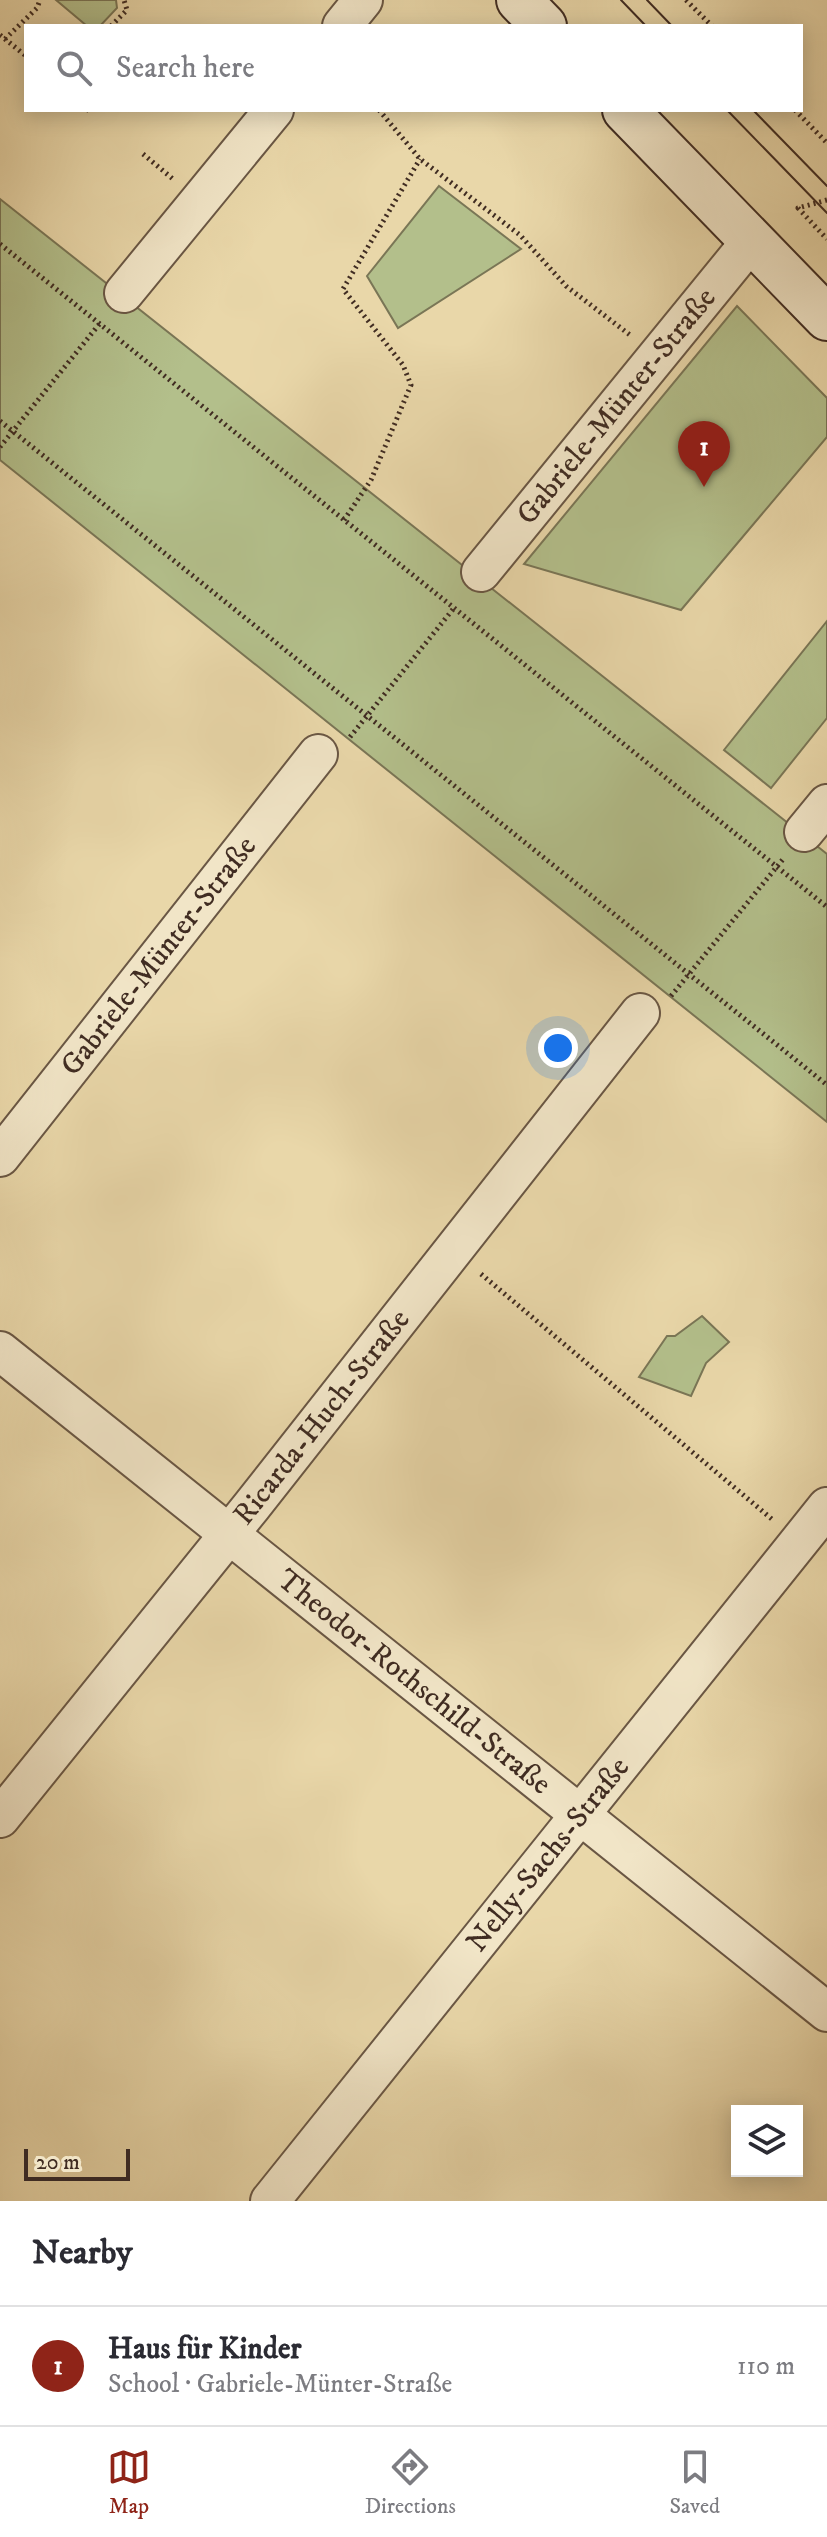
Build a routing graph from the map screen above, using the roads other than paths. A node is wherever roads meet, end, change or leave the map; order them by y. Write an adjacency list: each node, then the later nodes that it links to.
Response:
1 (363, 0): 3 (street)
2 (519, 0): 4 (main road)
3 (344, 24)
4 (542, 24)
5 (272, 112): 8 (street)
6 (627, 112): 7 (main road)
7 (752, 240): 9 (main road); 10 (street, Gabriele-Münter-Straße)
8 (124, 293)
9 (827, 318)
10 (481, 572)
11 (318, 754): 13 (street, Gabriele-Münter-Straße)
12 (640, 1013): 16 (street, Ricarda-Huch-Straße)
13 (0, 1157)
14 (0, 1351): 16 (street, Theodor-Rothschild-Straße)
15 (827, 1507): 17 (street, Nelly-Sachs-Straße)
16 (229, 1535): 17 (street, Theodor-Rothschild-Straße); 18 (street, Ricarda-Huch-Straße)
17 (579, 1814): 19 (street, Theodor-Rothschild-Straße); 20 (street, Nelly-Sachs-Straße)
18 (0, 1818)
19 (827, 2012)
20 (270, 2201)

